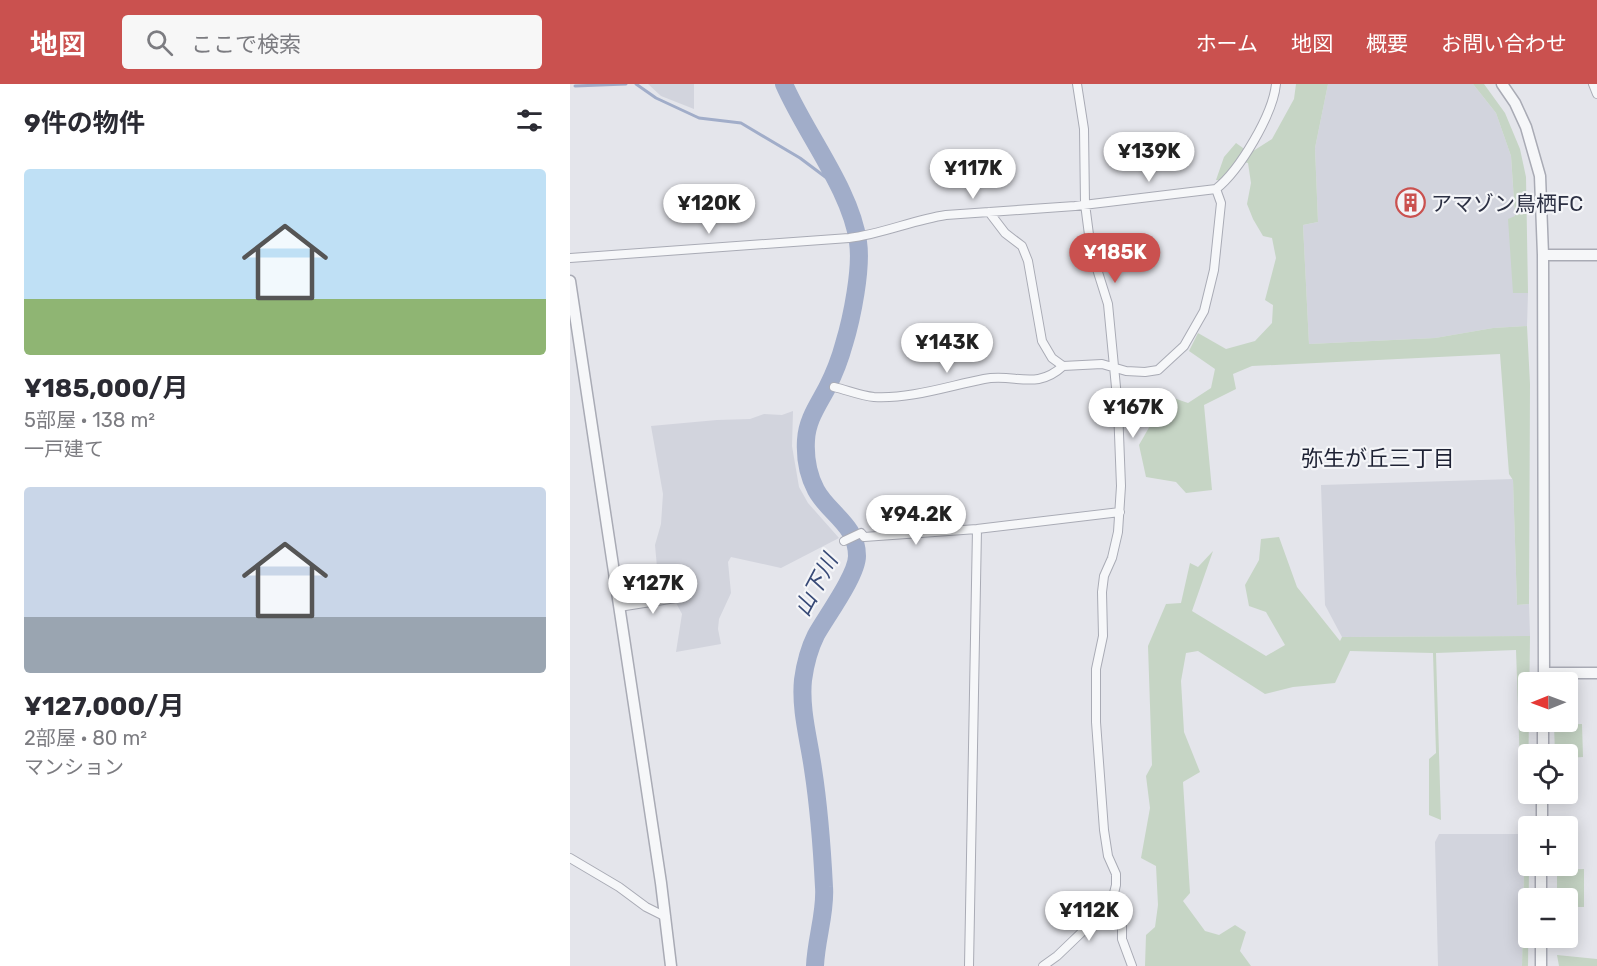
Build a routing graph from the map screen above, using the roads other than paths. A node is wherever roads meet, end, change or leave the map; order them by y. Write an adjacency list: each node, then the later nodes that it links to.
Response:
1 (1077, 84): 7 (street)
2 (1276, 84): 6 (street)
3 (1502, 84): 9 (street)
4 (1593, 84): 5 (street)
5 (1597, 94)
6 (1216, 189): 7 (street); 14 (street)
7 (1085, 204): 8 (street); 14 (street)
8 (989, 212): 11 (street); 13 (street)
9 (1543, 255): 10 (street); 21 (street)
10 (1597, 255)
11 (570, 258)
12 (570, 281): 20 (street)
13 (1063, 366): 14 (street); 15 (street)
14 (1113, 367): 16 (street)
15 (834, 387)
16 (1120, 512): 17 (street); 25 (street)
17 (977, 529): 18 (street); 29 (street)
18 (845, 540)
19 (682, 597): 20 (street)
20 (619, 607): 26 (street)
21 (1544, 672)
22 (1597, 673): 23 (street)
23 (1578, 675)
24 (570, 858): 26 (street)
25 (1113, 897): 30 (street); 31 (street)
26 (666, 917): 28 (street)
27 (1541, 948): 32 (street)
28 (671, 966)
29 (969, 966)
30 (1043, 966)
31 (1132, 966)
32 (1541, 966)

